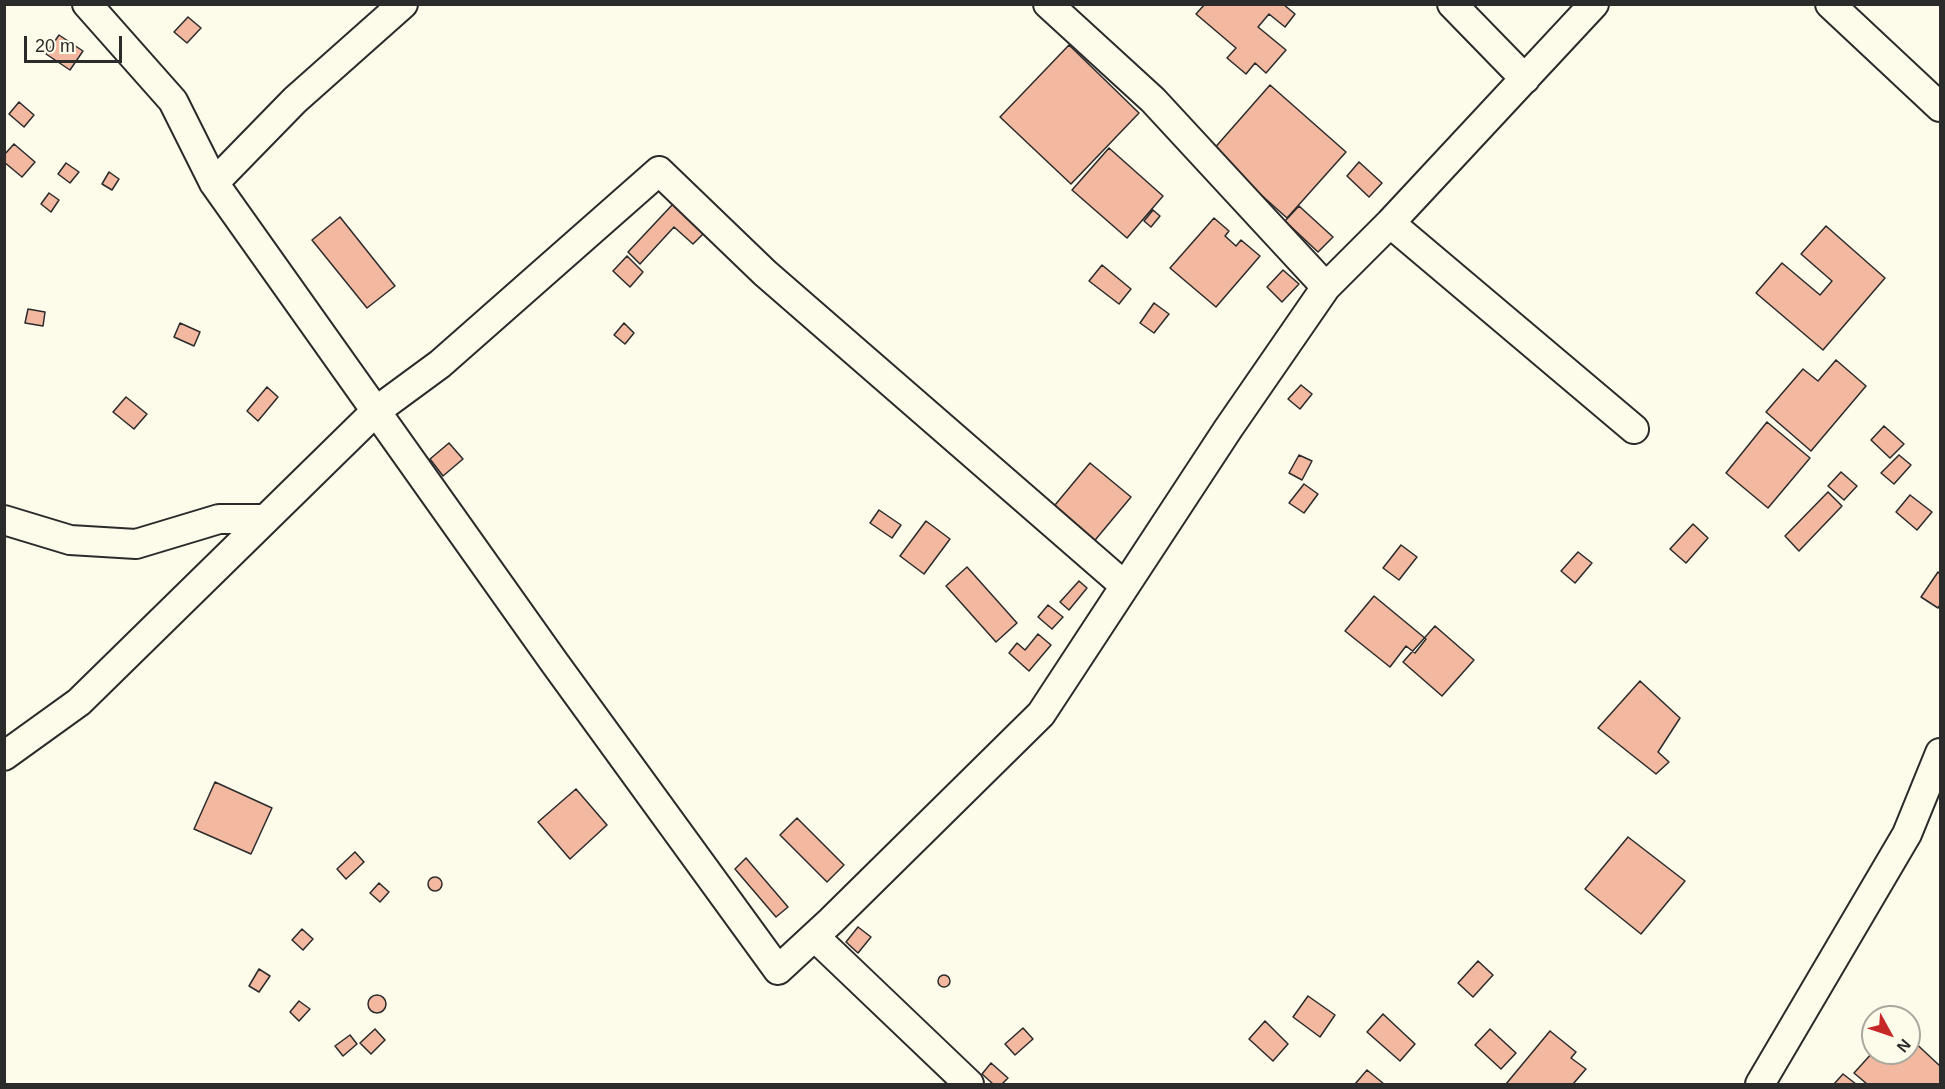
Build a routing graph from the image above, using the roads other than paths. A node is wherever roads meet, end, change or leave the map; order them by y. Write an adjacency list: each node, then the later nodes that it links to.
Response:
1 (87, 4): 9 (street)
2 (404, 4): 9 (street)
3 (1048, 4): 11 (street)
4 (1452, 4): 7 (street)
5 (1594, 4): 7 (street)
6 (1830, 4): 8 (street)
7 (1525, 79): 10 (street)
8 (1941, 107)
9 (214, 183): 12 (street)
10 (1390, 223): 11 (street); 13 (street)
11 (1326, 287): 16 (street)
12 (376, 411): 14 (street); 16 (street); 19 (street)
13 (1634, 429)
14 (264, 519): 15 (street); 18 (street)
15 (4, 520)
16 (1125, 586): 19 (street)
17 (1941, 753): 21 (street)
18 (4, 756)
19 (815, 937): 20 (street)
20 (969, 1084)
21 (1761, 1084)

